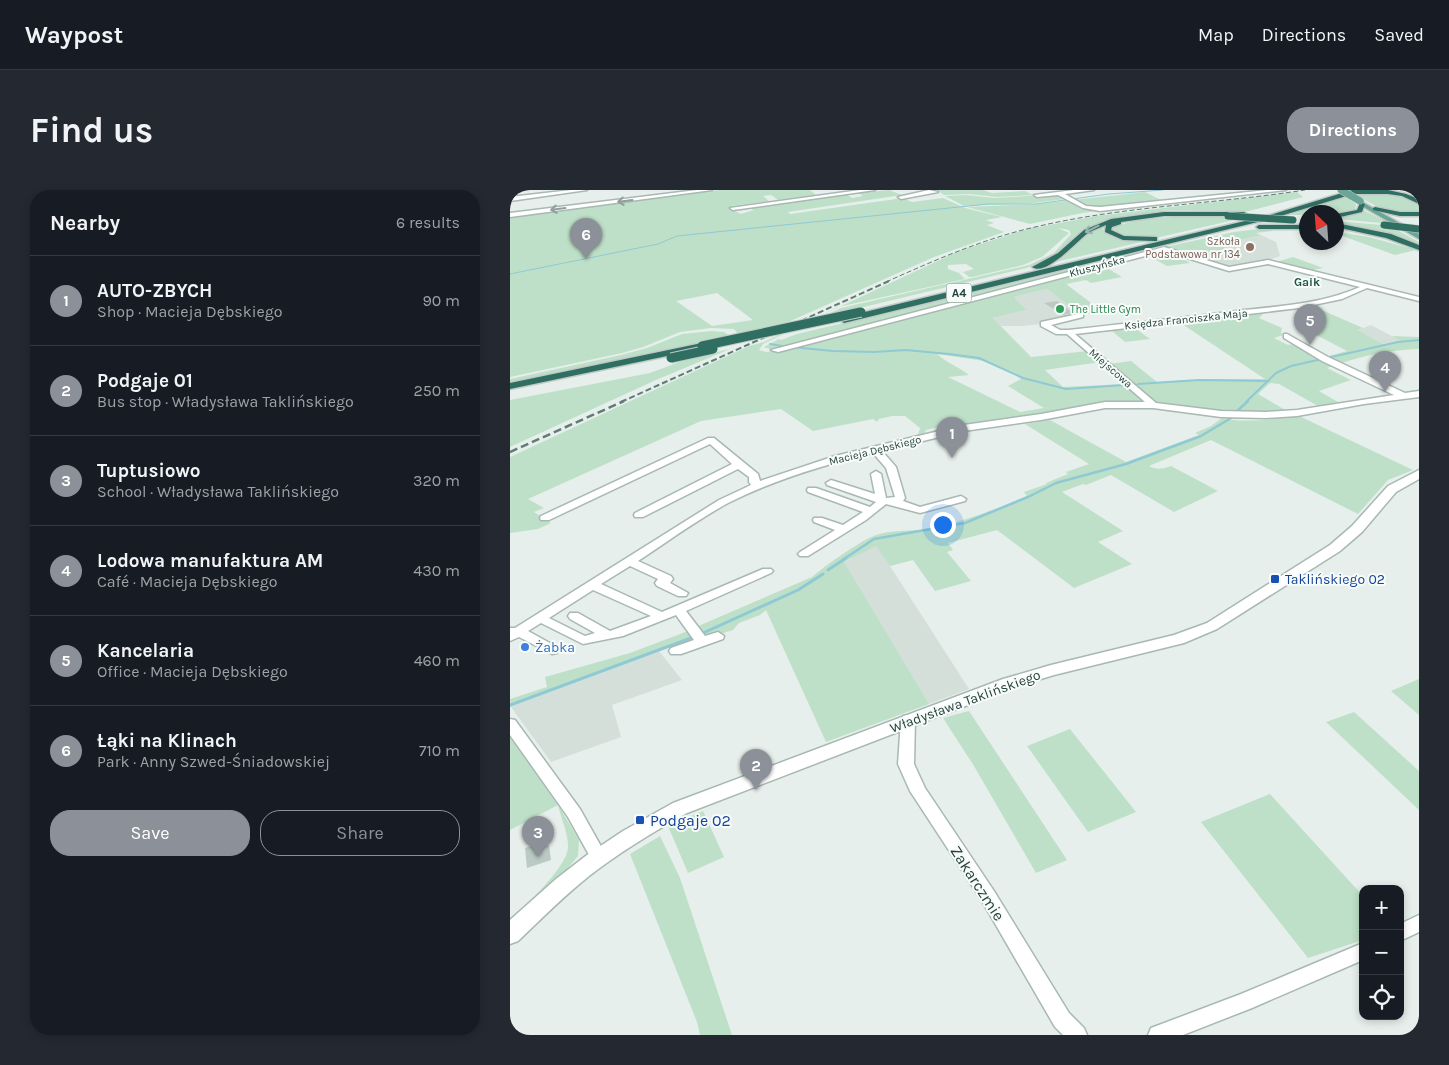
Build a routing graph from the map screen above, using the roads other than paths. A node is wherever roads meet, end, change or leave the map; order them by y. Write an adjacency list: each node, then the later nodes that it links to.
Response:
1 (584, 190): 18 (street)
2 (667, 190): 12 (street)
3 (709, 190): 12 (street)
4 (872, 190): 14 (street)
5 (1091, 190): 11 (street)
6 (1283, 190): 11 (street)
7 (1341, 190): 21 (main road, bridge)
8 (1410, 190): 17 (highway)
9 (933, 191): 15 (street); 16 (street)
10 (1353, 191): 20 (highway); 36 (highway, A4); 37 (highway, A4)
11 (1059, 193): 13 (street)
12 (680, 194): 24 (street, one-way to 24)
13 (1037, 195)
14 (823, 196): 19 (street); 22 (street)
15 (901, 196)
16 (941, 196)
17 (1419, 197)
18 (510, 199)
19 (830, 200)
20 (1419, 202)
21 (1361, 203): 23 (main road); 25 (highway); 38 (main road)
22 (733, 208)
23 (1375, 209): 26 (highway); 38 (main road)
24 (511, 213)
25 (1344, 214)
26 (1419, 214)
27 (1299, 219): 40 (highway, one-way to 40, bridge)
28 (1299, 220): 36 (highway, bridge)
29 (1344, 221): 30 (highway)
30 (1365, 223)
31 (1374, 224): 34 (highway, bridge)
32 (1299, 227): 37 (highway)
33 (1344, 227): 39 (highway)
34 (1419, 229)
35 (1344, 231): 39 (highway)
36 (1192, 233): 40 (highway, A4)
37 (1203, 234): 48 (highway, A4, bridge)
38 (1419, 235)
39 (1419, 248)
40 (1006, 277): 47 (highway, A4, bridge)
41 (1365, 287): 42 (street, Kłuszyńska); 44 (street, Księdza Franciszka Maja); 46 (street, Kłuszyńska)
42 (1419, 299)
43 (1080, 315): 44 (street, Księdza Franciszka Maja)
44 (1069, 332): 51 (street, Miejscowa)
45 (1287, 336): 50 (street, Macieja Dębskiego)
46 (775, 350)
47 (510, 386)
48 (510, 391)
49 (1419, 394): 50 (street, Macieja Dębskiego)
50 (1402, 395): 51 (street, Macieja Dębskiego)
51 (1153, 405): 52 (street, Macieja Dębskiego)
52 (874, 449): 57 (street, Macieja Dębskiego); 60 (street)
53 (739, 464): 57 (street); 62 (street); 63 (street)
54 (876, 474): 60 (street)
55 (1419, 474): 81 (street, Władysława Taklińskiego)
56 (831, 483): 60 (street)
57 (759, 485): 67 (street, Macieja Dębskiego)
58 (812, 490): 61 (street)
59 (961, 499): 60 (street)
60 (887, 501): 61 (street)
61 (871, 511): 65 (street)
62 (639, 515)
63 (545, 518)
64 (818, 520): 65 (street)
65 (844, 529): 66 (street)
66 (804, 554)
67 (630, 562): 69 (street, Macieja Dębskiego); 70 (street)
68 (767, 571): 71 (street)
69 (593, 585): 73 (street); 74 (street, Macieja Dębskiego)
70 (682, 593)
71 (678, 610): 73 (street); 78 (street)
72 (574, 616): 76 (street)
73 (661, 616): 76 (street)
74 (540, 618): 75 (street, Macieja Dębskiego); 76 (street)
75 (512, 634): 79 (street)
76 (608, 635)
77 (718, 636): 78 (street)
78 (703, 642): 80 (street)
79 (552, 650)
80 (676, 651)
81 (908, 720): 83 (street, Władysława Taklińskiego); 88 (street, Zakarczmie)
82 (510, 724): 83 (street)
83 (599, 857): 86 (street, Władysława Taklińskiego)
84 (1419, 923): 85 (street)
85 (1404, 931)
86 (510, 934)
87 (1359, 953): 89 (street)
88 (1077, 1035)
89 (1158, 1035)

